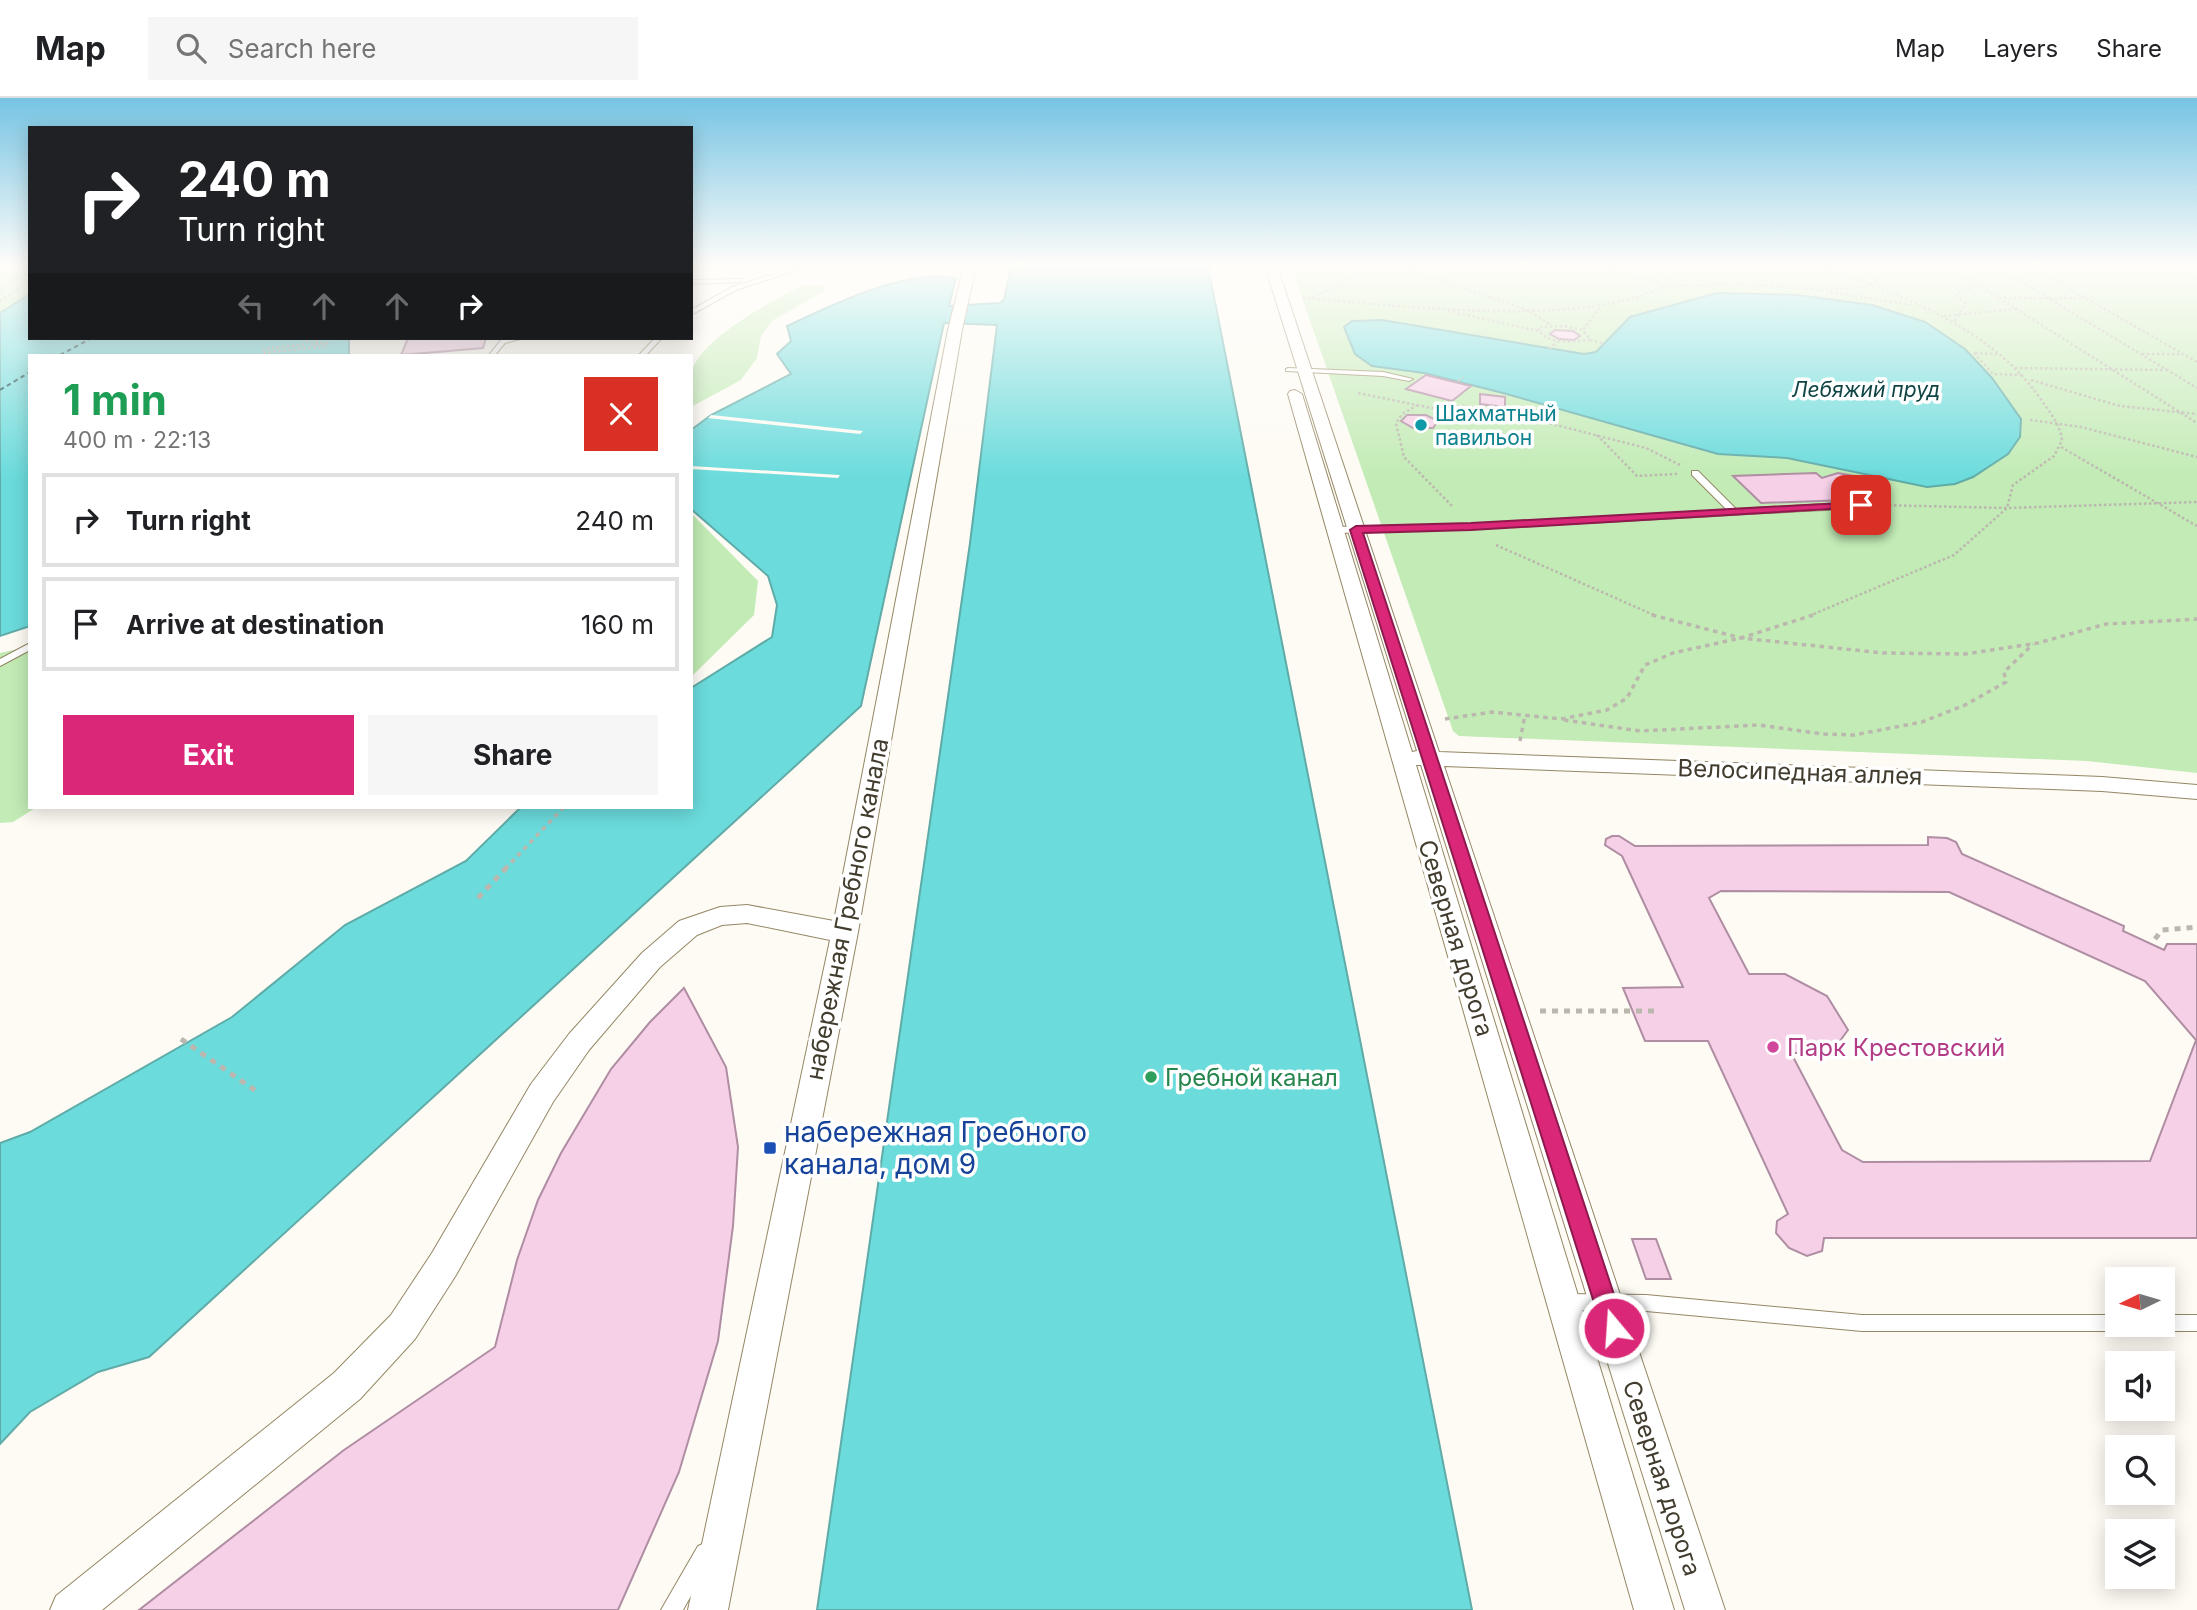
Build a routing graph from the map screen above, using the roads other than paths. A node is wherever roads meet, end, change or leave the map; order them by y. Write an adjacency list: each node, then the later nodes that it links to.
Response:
1 (954, 337): 19 (street, набережная Гребного канала)
2 (1283, 337): 8 (street, Северная дорога)
3 (1288, 337): 8 (street, Северная дорога)
4 (509, 340): 6 (lane)
5 (657, 340): 7 (lane)
6 (493, 354)
7 (643, 354)
8 (1296, 370): 9 (lane); 13 (street, Северная дорога); 14 (street, Северная дорога)
9 (1409, 379)
10 (1695, 472): 12 (lane)
11 (1861, 505): 12 (lane)
12 (1735, 513): 14 (lane)
13 (1335, 530): 14 (lane); 17 (street, Северная дорога)
14 (1356, 530): 17 (street, Северная дорога)
15 (28, 647): 16 (lane)
16 (0, 663)
17 (1417, 758): 18 (street, Велосипедная аллея); 20 (street, Северная дорога); 21 (street, Северная дорога)
18 (2197, 792)
19 (845, 932): 25 (street, набережная Гребного канала); 26 (street)
20 (1564, 1302): 21 (lane); 29 (street, Северная дорога)
21 (1605, 1303): 22 (lane); 30 (street, Северная дорога)
22 (2105, 1323)
23 (2175, 1323): 24 (lane)
24 (2197, 1323)
25 (727, 1518): 27 (lane); 28 (street, набережная Гребного канала)
26 (70, 1610)
27 (671, 1610)
28 (708, 1610)
29 (1654, 1610)
30 (1704, 1610)

